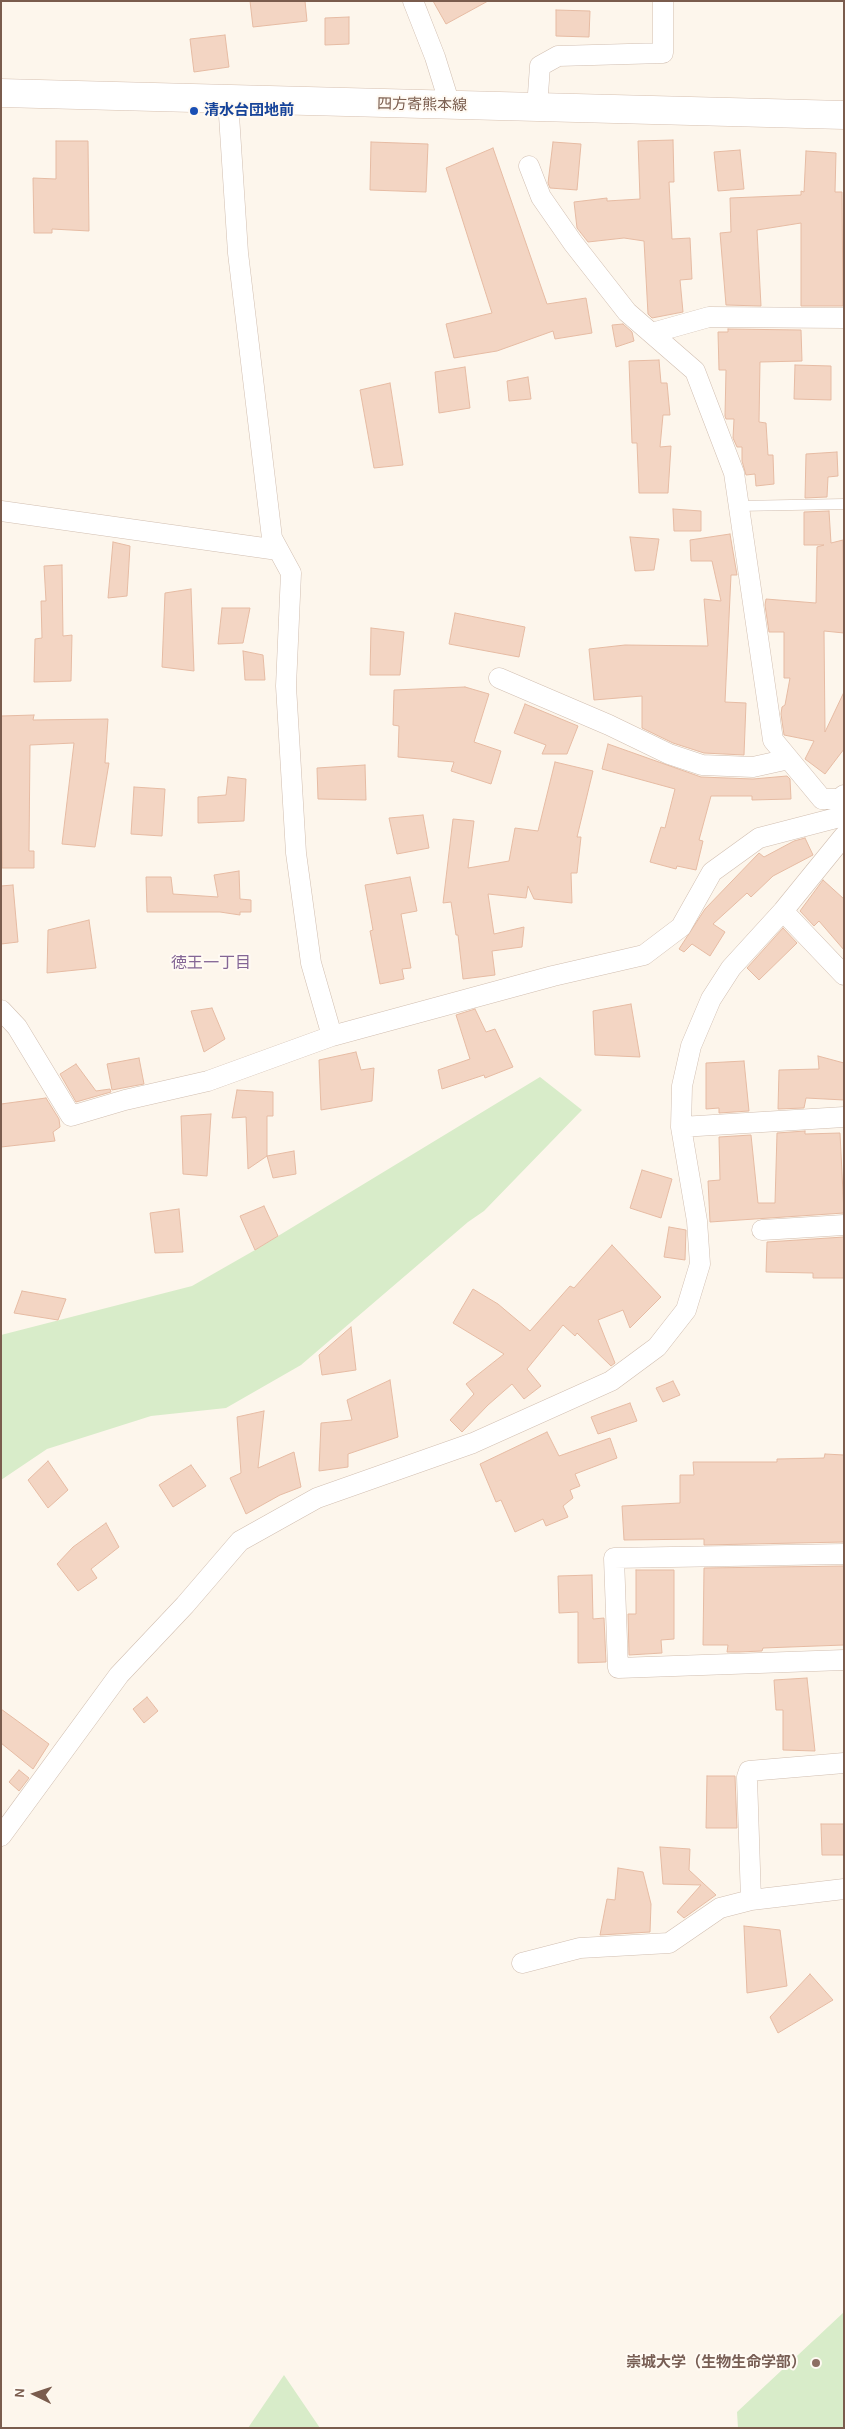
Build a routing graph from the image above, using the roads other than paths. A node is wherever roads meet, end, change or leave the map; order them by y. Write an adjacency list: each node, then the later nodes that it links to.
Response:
1 (412, 1): 5 (street)
2 (663, 1): 6 (street)
3 (1, 93): 4 (main road, 四方寄熊本線)
4 (228, 100): 5 (main road, 四方寄熊本線); 14 (street)
5 (450, 105): 6 (main road, 四方寄熊本線)
6 (537, 108): 7 (main road, 四方寄熊本線)
7 (844, 115)
8 (529, 166): 10 (street)
9 (844, 318): 10 (street)
10 (652, 333): 12 (street)
11 (844, 504): 12 (lane)
12 (738, 506): 16 (street)
13 (1, 511): 14 (street)
14 (278, 550): 23 (street)
15 (499, 678): 16 (street)
16 (789, 759): 17 (street)
17 (844, 795)
18 (844, 816): 23 (street)
19 (844, 836): 20 (street)
20 (783, 911): 21 (street); 25 (street)
21 (844, 975)
22 (1, 1010): 23 (street)
23 (332, 1036)
24 (844, 1117): 25 (street)
25 (681, 1127): 31 (street)
26 (844, 1225): 27 (street)
27 (762, 1230)
28 (844, 1554): 29 (street)
29 (844, 1660)
30 (844, 1763): 33 (street)
31 (1, 1836)
32 (844, 1889): 33 (street)
33 (751, 1900): 34 (street)
34 (522, 1963)

